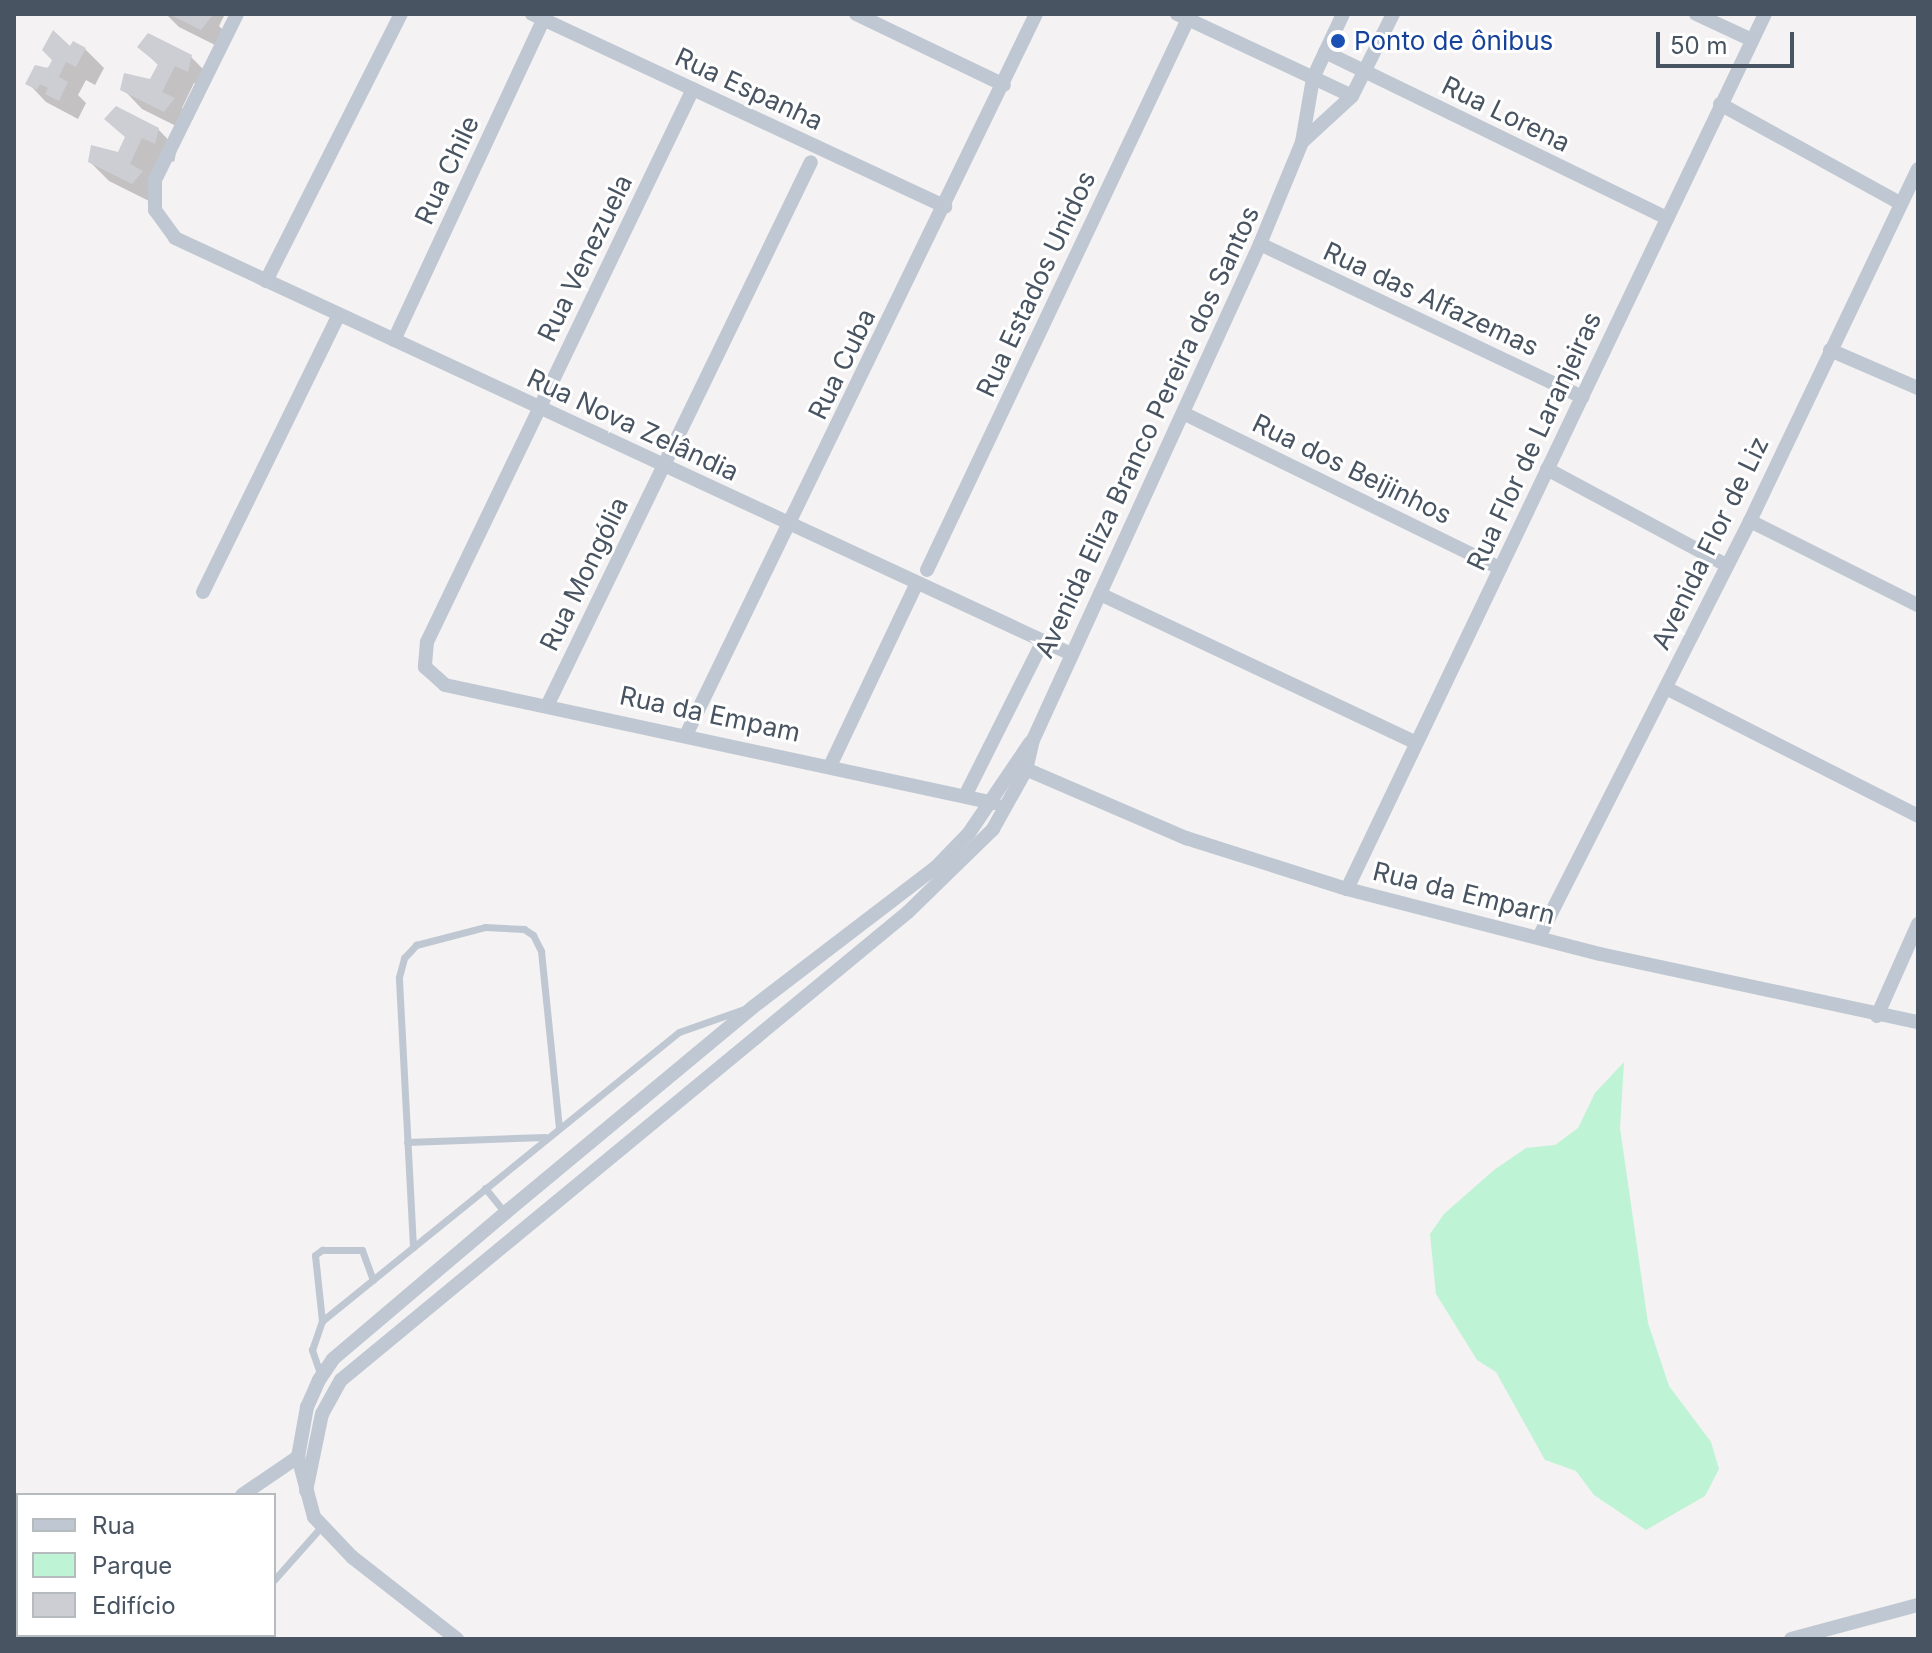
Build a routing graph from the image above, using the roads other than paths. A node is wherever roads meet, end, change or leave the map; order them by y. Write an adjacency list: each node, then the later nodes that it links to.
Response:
1 (237, 14): 26 (street, Rua Nova Zelândia)
2 (401, 14): 26 (street)
3 (856, 14): 15 (street)
4 (1036, 14): 15 (street, Rua Cuba)
5 (1343, 14): 12 (street, Avenida Eliza Branco Pereira dos Santos)
6 (1393, 14): 13 (street, Avenida Eliza Branco Pereira dos Santos)
7 (1696, 14): 11 (street)
8 (1765, 14): 11 (street, Rua Flor de Laranjeiras)
9 (540, 16): 16 (street, Rua Espanha); 28 (street, Rua Chile)
10 (1183, 16): 14 (street); 40 (street, Rua Estados Unidos)
11 (1752, 40): 18 (street, Rua Flor de Laranjeiras)
12 (1325, 52): 13 (street, Rua Lorena); 14 (street, Avenida Eliza Branco Pereira dos Santos)
13 (1365, 73): 17 (street, Avenida Eliza Branco Pereira dos Santos); 24 (street, Rua Lorena)
14 (1313, 78): 17 (street); 19 (street, Avenida Eliza Branco Pereira dos Santos)
15 (1004, 85): 23 (street, Rua Cuba)
16 (693, 89): 23 (street, Rua Espanha); 32 (street, Rua Venezuela)
17 (1352, 96): 19 (street, Avenida Eliza Branco Pereira dos Santos)
18 (1720, 104): 22 (street); 24 (street, Rua Flor de Laranjeiras)
19 (1302, 142): 25 (street, Avenida Eliza Branco Pereira dos Santos)
20 (811, 162): 34 (street, Rua Mongólia)
21 (1917, 173): 22 (street, Avenida Flor de Liz)
22 (1900, 203): 29 (street, Avenida Flor de Liz)
23 (945, 207): 37 (street, Rua Cuba)
24 (1667, 218): 31 (street, Rua Flor de Laranjeiras)
25 (1260, 244): 31 (street, Rua das Alfazemas); 33 (street, Avenida Eliza Branco Pereira dos Santos)
26 (266, 281): 27 (street, Rua Nova Zelândia)
27 (339, 314): 28 (street, Rua Nova Zelândia); 42 (street)
28 (394, 340): 32 (street, Rua Nova Zelândia)
29 (1830, 350): 30 (street); 36 (street, Avenida Flor de Liz)
30 (1918, 388)
31 (1582, 397): 35 (street, Rua Flor de Laranjeiras)
32 (539, 407): 34 (street, Rua Nova Zelândia); 47 (street, Rua Venezuela)
33 (1183, 413): 39 (street, Rua dos Beijinhos); 43 (street, Avenida Eliza Branco Pereira dos Santos)
34 (663, 465): 37 (street, Rua Nova Zelândia); 49 (street, Rua Mongólia)
35 (1547, 469): 38 (street); 39 (street, Rua Flor de Laranjeiras)
36 (1750, 521): 38 (street, Avenida Flor de Liz); 44 (street)
37 (791, 524): 41 (street, Rua Nova Zelândia); 50 (street, Rua Cuba)
38 (1726, 565): 48 (street, Avenida Flor de Liz)
39 (1500, 568): 51 (street, Rua Flor de Laranjeiras)
40 (927, 570)
41 (917, 583): 45 (street, Rua Nova Zelândia); 52 (street)
42 (203, 592)
43 (1100, 594): 46 (street, Avenida Eliza Branco Pereira dos Santos); 51 (street)
44 (1918, 605)
45 (1043, 641): 46 (street, Rua Nova Zelândia); 54 (street)
46 (1071, 654): 53 (street, Avenida Eliza Branco Pereira dos Santos)
47 (425, 667): 49 (street, Rua da Empam)
48 (1666, 688): 57 (street); 60 (street, Avenida Flor de Liz)
49 (548, 704): 50 (street, Rua da Empam)
50 (687, 733): 52 (street, Rua da Empam)
51 (1416, 743): 58 (street, Rua Flor de Laranjeiras)
52 (831, 764): 54 (street, Rua da Empam)
53 (1020, 767): 55 (street); 56 (street); 58 (street, Rua da Emparn)
54 (965, 796): 55 (street, Rua da Empam)
55 (989, 802): 56 (street, Rua da Empam); 61 (street)
56 (1006, 806): 69 (street)
57 (1918, 816)
58 (1347, 889): 60 (street, Rua da Emparn)
59 (1918, 924): 62 (street)
60 (1540, 935): 62 (street, Rua da Emparn)
61 (753, 1007): 64 (lane); 68 (street)
62 (1877, 1016): 63 (street, Rua da Emparn)
63 (1918, 1022)
64 (559, 1128): 65 (lane); 66 (lane)
65 (547, 1137): 66 (lane); 67 (lane)
66 (407, 1142): 70 (lane)
67 (485, 1188): 68 (lane); 70 (lane)
68 (505, 1213): 69 (street); 73 (street)
69 (518, 1230): 75 (street)
70 (413, 1247): 71 (lane)
71 (373, 1280): 72 (lane); 72 (lane)
72 (322, 1321): 73 (lane)
73 (321, 1376): 74 (street)
74 (298, 1457): 75 (street); 76 (street)
75 (306, 1491): 77 (street)
76 (245, 1493)
77 (321, 1527): 78 (lane); 80 (street)
78 (276, 1578)
79 (1918, 1605): 81 (street)
80 (457, 1639)
81 (1791, 1639)

